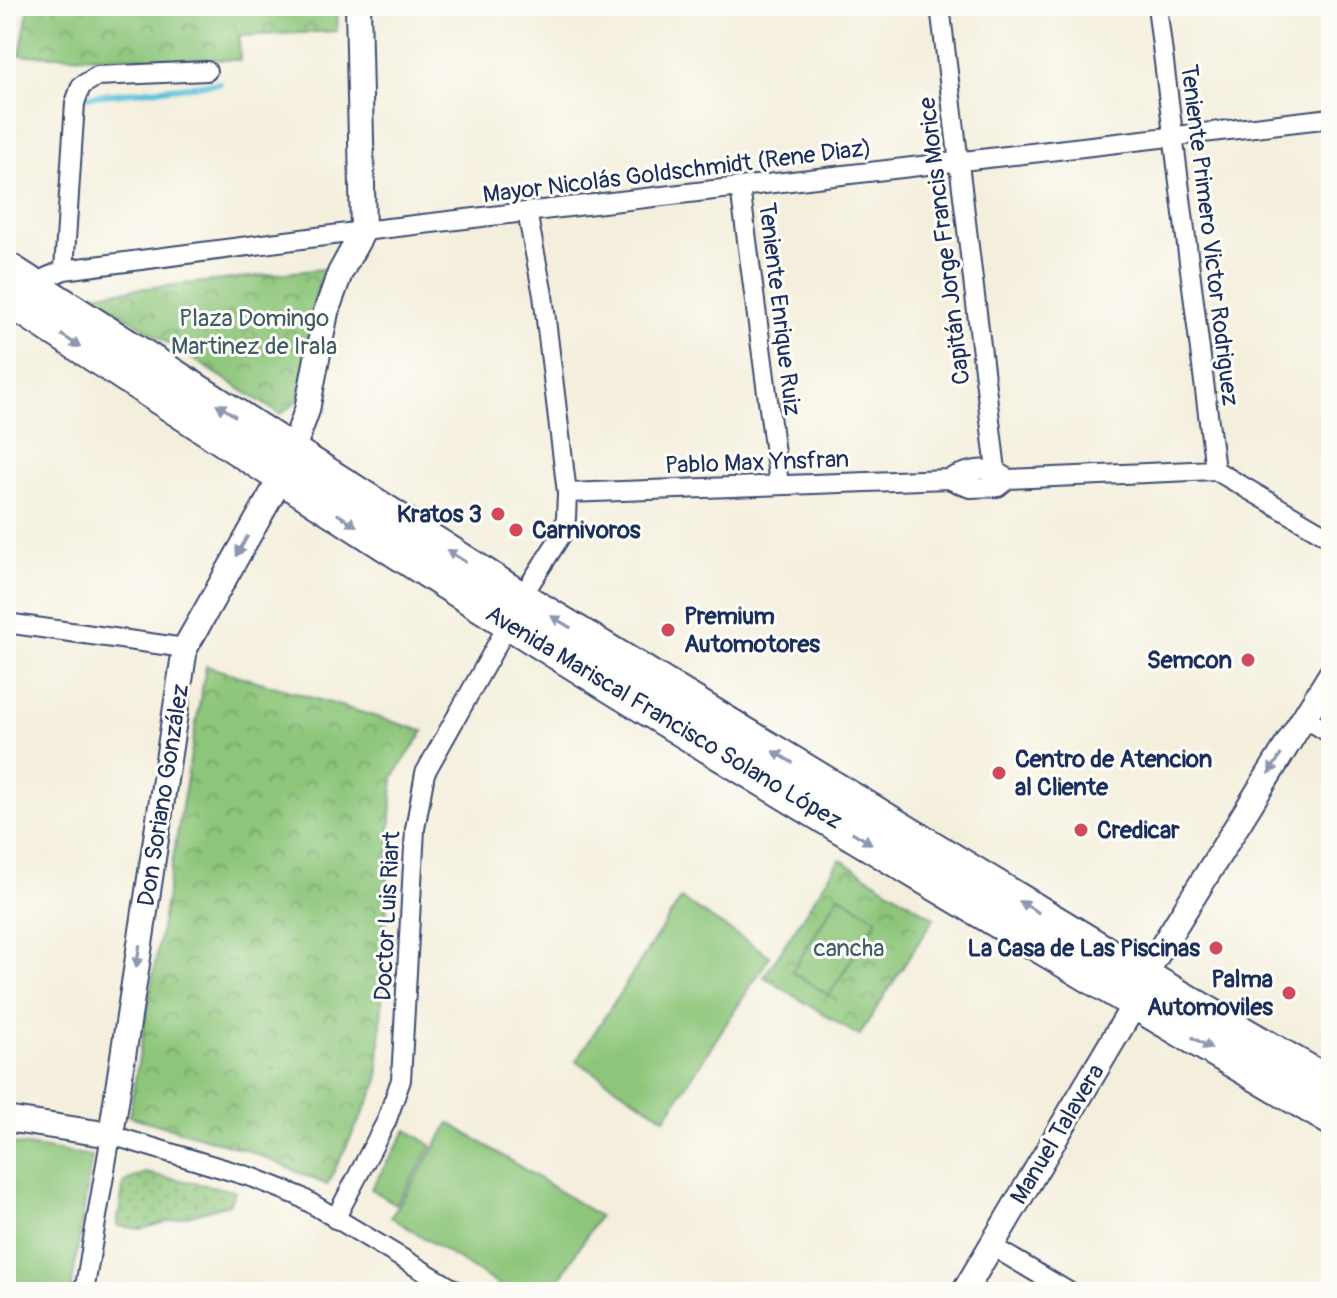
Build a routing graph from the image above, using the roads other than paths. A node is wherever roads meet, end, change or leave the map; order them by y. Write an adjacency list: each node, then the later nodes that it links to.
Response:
1 (358, 6): 10 (street)
2 (940, 6): 7 (street, Capitán Jorge Francis Morice)
3 (1157, 6): 6 (street, Teniente Primero Victor Rodriguez)
4 (207, 71): 11 (street)
5 (1331, 118): 6 (street, Mayor Nicolás Goldschmidt (Rene Diaz))
6 (1174, 137): 7 (street, Mayor Nicolás Goldschmidt (Rene Diaz)); 14 (street, Teniente Primero Victor Rodriguez)
7 (958, 162): 8 (street, Mayor Nicolás Goldschmidt (Rene Diaz)); 15 (street, Capitán Jorge Francis Morice)
8 (740, 187): 9 (street, Mayor Nicolás Goldschmidt (Rene Diaz)); 16 (street, Teniente Enrique Ruiz)
9 (527, 212): 10 (street, Mayor Nicolás Goldschmidt (Rene Diaz)); 17 (street, Doctor Luis Riart)
10 (363, 231): 11 (street, Mayor Nicolás Goldschmidt (Rene Diaz)); 13 (street, Don Soriano González)
11 (64, 270): 12 (street, Mayor Nicolás Goldschmidt (Rene Diaz))
12 (14, 284): 13 (highway, Avenida Mariscal Francisco Solano López)
13 (286, 465): 19 (highway, Avenida Mariscal Francisco Solano López); 21 (street, Don Soriano González, one-way to 21)
14 (1215, 470): 15 (street); 18 (street)
15 (1002, 475): 16 (street, Pablo Max Ynsfran)
16 (779, 484): 17 (street, Pablo Max Ynsfran)
17 (567, 493): 19 (street, Doctor Luis Riart)
18 (1331, 538)
19 (515, 610): 25 (highway, Avenida Mariscal Francisco Solano López); 30 (street, Doctor Luis Riart)
20 (6, 623): 21 (street)
21 (185, 648): 29 (street, Don Soriano González, one-way to 29)
22 (1331, 674): 23 (street, Manuel Talavera)
23 (1303, 717): 24 (street); 25 (street, Manuel Talavera, one-way to 25)
24 (1331, 734)
25 (1140, 990): 26 (highway, Avenida Mariscal Francisco Solano López); 28 (highway, Avenida Mariscal Francisco Solano López, one-way to 28); 31 (street, Manuel Talavera)
26 (1331, 1084)
27 (6, 1119): 29 (street)
28 (1331, 1119)
29 (111, 1135): 30 (street); 32 (street)
30 (335, 1219): 33 (street)
31 (990, 1245): 34 (street, Manuel Talavera); 35 (street)
32 (84, 1292)
33 (458, 1292)
34 (964, 1292)
35 (1069, 1292)

